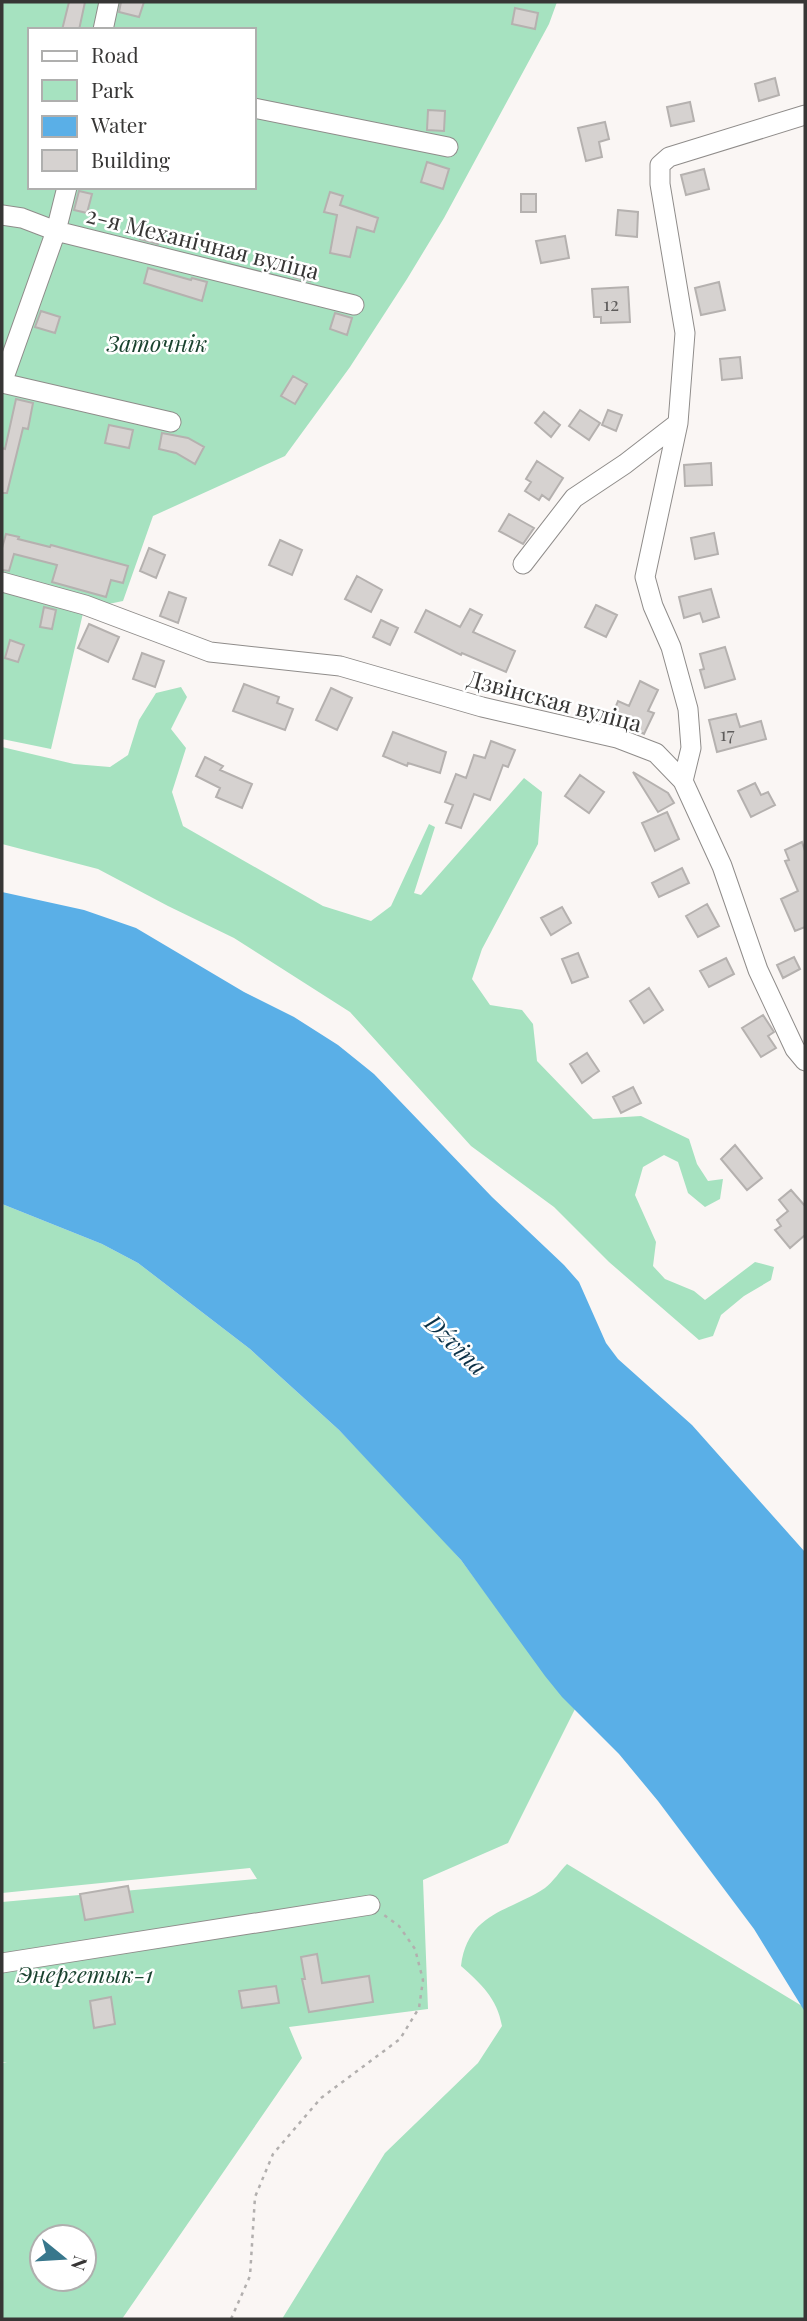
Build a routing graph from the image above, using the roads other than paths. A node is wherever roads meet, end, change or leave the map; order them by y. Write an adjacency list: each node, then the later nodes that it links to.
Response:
1 (109, 2): 2 (street)
2 (103, 28)
3 (256, 108): 5 (street)
4 (805, 115): 12 (street)
5 (448, 147)
6 (66, 189): 8 (street)
7 (2, 215): 8 (street, 2-я Механічная вуліца)
8 (56, 231): 9 (street, 2-я Механічная вуліца); 10 (street)
9 (354, 304)
10 (2, 383): 11 (street)
11 (171, 422)
12 (678, 423): 13 (street); 15 (street)
13 (523, 564)
14 (2, 582): 15 (street, Дзвінская вуліца)
15 (683, 780): 16 (street, Дзвінская вуліца)
16 (805, 1061)
17 (370, 1905): 18 (street)
18 (2, 1963)

